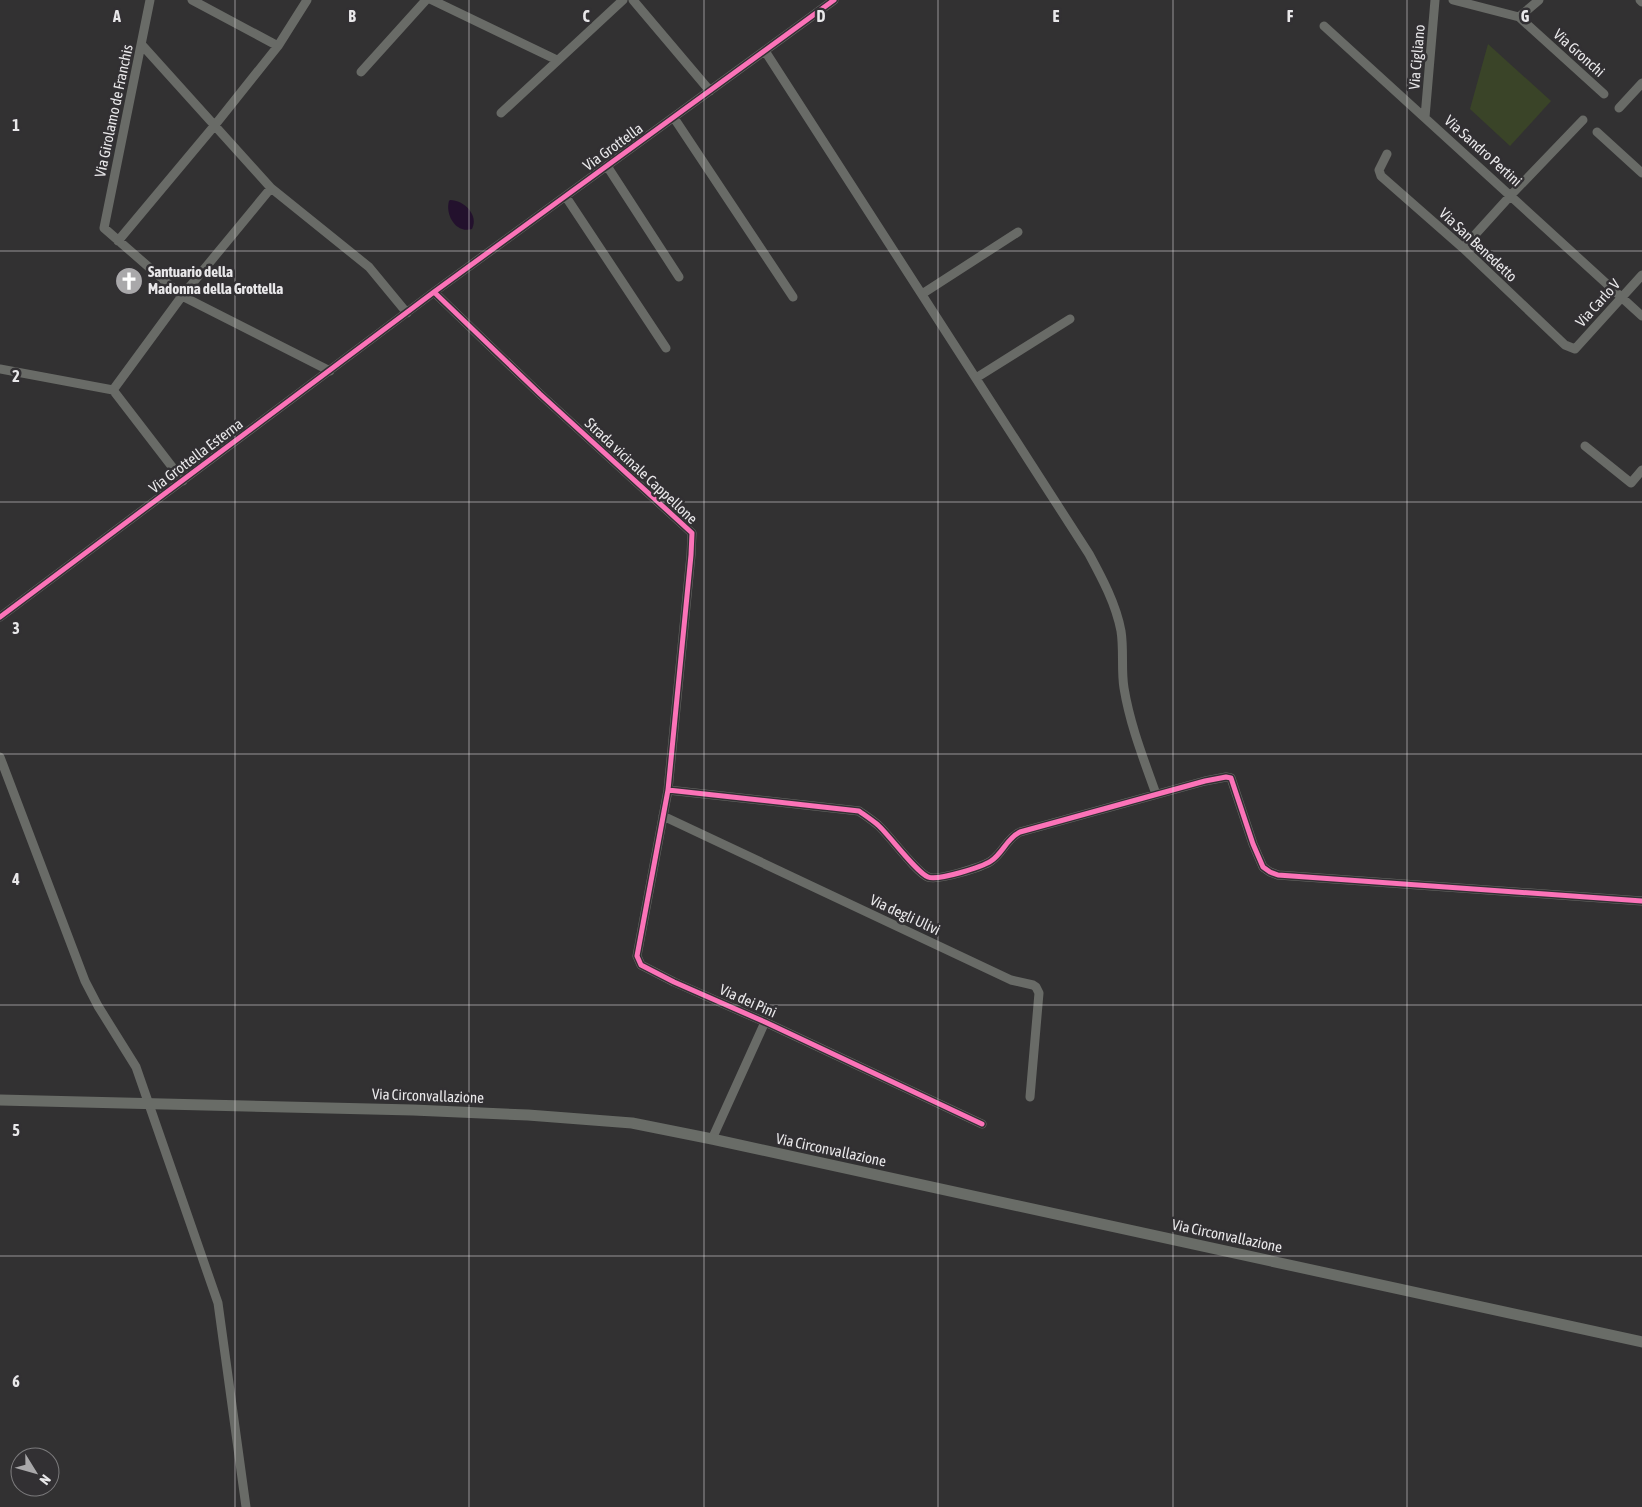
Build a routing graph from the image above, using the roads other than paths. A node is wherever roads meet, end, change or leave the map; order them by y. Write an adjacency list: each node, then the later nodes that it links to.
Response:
1 (150, 0): 14 (street, Via Girolamo de Franchis)
2 (192, 0): 15 (street)
3 (306, 0): 15 (street)
4 (426, 0): 18 (street)
5 (432, 0): 17 (street)
6 (623, 0): 17 (street)
7 (633, 0): 20 (street)
8 (834, 0): 16 (street, Via Grottella)
9 (1435, 0): 24 (street, Via Cigliano)
10 (1453, 0): 12 (street, Via Gronchi)
11 (1539, 0): 12 (street)
12 (1519, 17): 21 (street, Via Gronchi)
13 (1324, 26): 24 (street, Via Sandro Pertini)
14 (142, 45): 27 (street); 36 (street, Via Girolamo de Franchis)
15 (278, 46): 27 (street)
16 (765, 51): 20 (street, Via Grottella); 41 (street)
17 (557, 60): 23 (street)
18 (361, 72)
19 (1642, 83): 22 (street)
20 (710, 91): 25 (street, Via Grottella)
21 (1604, 94)
22 (1619, 108)
23 (501, 113)
24 (1425, 117): 33 (street, Via Sandro Pertini)
25 (674, 118): 30 (street, Via Grottella); 43 (street)
26 (1583, 120): 33 (street)
27 (215, 125): 32 (street); 36 (street)
28 (1597, 132): 31 (street)
29 (1388, 154): 37 (street, Via San Benedetto)
30 (607, 166): 34 (street, Via Grottella); 39 (street)
31 (1642, 173)
32 (271, 188): 42 (street); 45 (street)
33 (1510, 195): 37 (street); 44 (street, Via Sandro Pertini)
34 (566, 197): 40 (street, Via Grottella); 48 (street)
35 (1018, 232): 41 (street)
36 (118, 241): 42 (street)
37 (1463, 248): 49 (street, Via San Benedetto)
38 (1642, 275): 44 (street, Via Carlo V)
39 (679, 277)
40 (434, 292): 45 (street, Via Grottella); 59 (street, Strada vicinale Cappellone)
41 (922, 294): 52 (street)
42 (182, 296): 51 (street); 53 (street)
43 (793, 297)
44 (1622, 298): 46 (street, Via Sandro Pertini); 49 (street, Via Carlo V)
45 (407, 313): 51 (street, Via Grottella Esterna)
46 (1642, 316)
47 (1070, 319): 52 (street)
48 (666, 348)
49 (1575, 349)
50 (0, 369): 53 (street)
51 (330, 371): 56 (street, Via Grottella Esterna)
52 (976, 378): 60 (street)
53 (113, 390): 56 (street)
54 (1585, 446): 55 (street)
55 (1642, 470)
56 (183, 481): 57 (street, Via Grottella Esterna)
57 (0, 617)
58 (0, 756): 66 (street)
59 (668, 790): 60 (street); 61 (street, Strada vicinale Cappellone)
60 (1156, 794): 62 (street)
61 (663, 816): 63 (street, Via dei Pini); 64 (street, Via degli Ulivi)
62 (1642, 901)
63 (765, 1022): 67 (street, Via dei Pini); 68 (street)
64 (1030, 1097)
65 (0, 1100): 66 (main road, Via Circonvallazione)
66 (150, 1104): 68 (main road, Via Circonvallazione); 70 (street)
67 (982, 1124)
68 (712, 1139): 69 (main road, Via Circonvallazione)
69 (1642, 1342)
70 (246, 1507)

